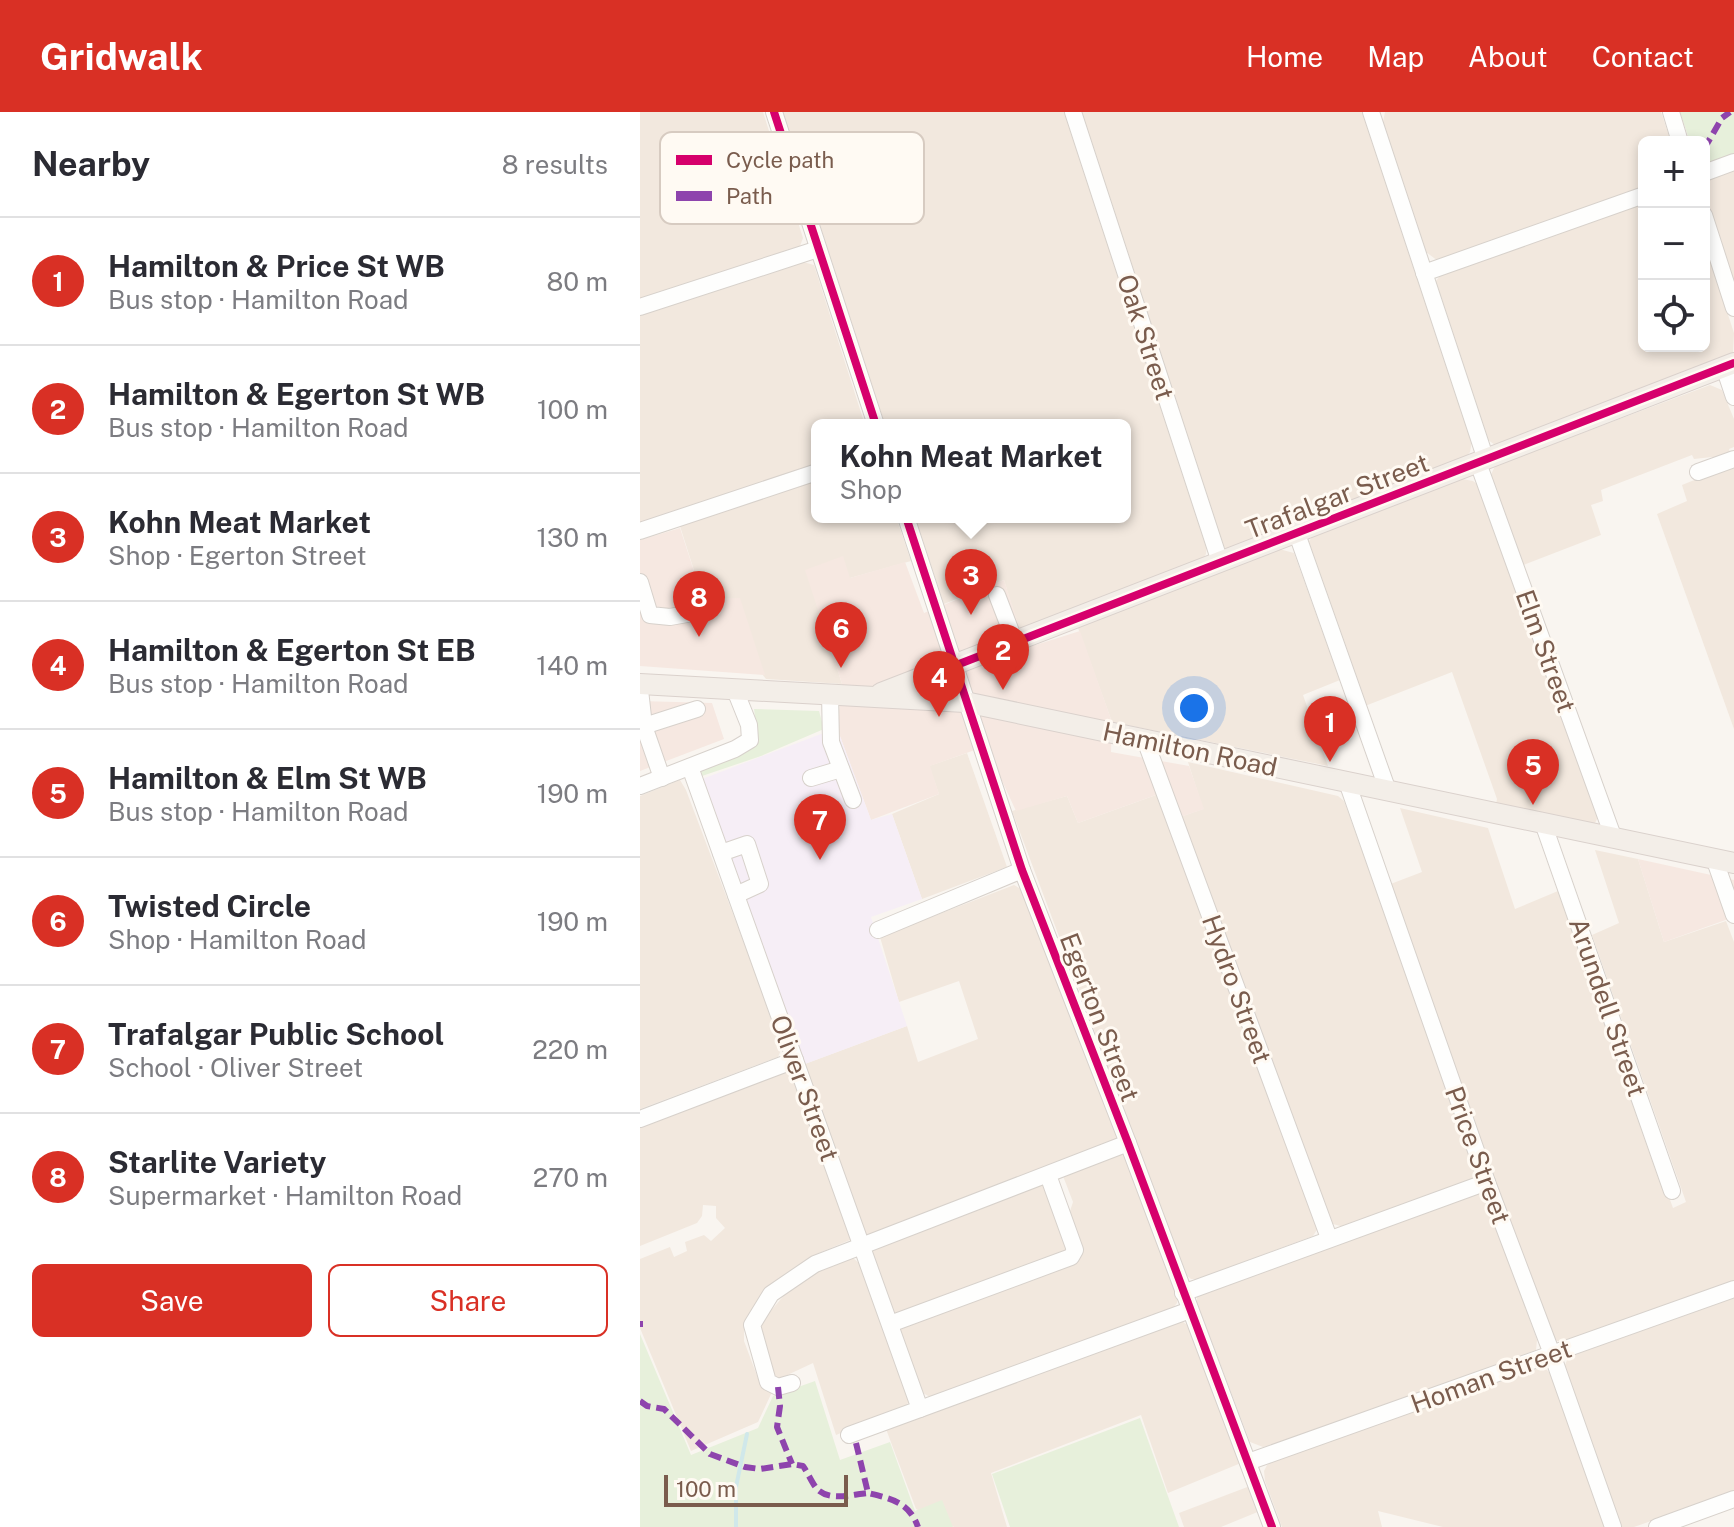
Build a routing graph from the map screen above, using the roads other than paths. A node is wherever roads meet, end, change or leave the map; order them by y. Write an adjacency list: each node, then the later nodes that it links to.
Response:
1 (774, 112): 5 (street)
2 (1073, 112): 26 (street, Oak Street)
3 (1371, 112): 13 (street, Elm Street)
4 (1671, 112): 6 (street)
5 (780, 132)
6 (1678, 136)
7 (1734, 162): 8 (street)
8 (1710, 171)
9 (1638, 197): 13 (street)
10 (810, 224): 12 (street)
11 (1710, 234): 15 (street)
12 (818, 249): 14 (street); 18 (street)
13 (1424, 273): 20 (street, Elm Street)
14 (640, 307)
15 (1734, 308)
16 (1729, 365): 17 (street); 20 (main road, Trafalgar Street)
17 (1734, 397)
18 (874, 419)
19 (1734, 459): 21 (street)
20 (1482, 462): 25 (main road, Trafalgar Street); 49 (street, Elm Street)
21 (1698, 472)
22 (811, 474): 24 (street)
23 (908, 523): 31 (street, Egerton Street)
24 (640, 531)
25 (1297, 534): 26 (main road, Trafalgar Street); 46 (street)
26 (1220, 562): 30 (main road, Trafalgar Street)
27 (640, 582): 29 (street)
28 (997, 595): 30 (street)
29 (698, 612)
30 (1015, 642): 31 (main road, Trafalgar Street)
31 (954, 666): 35 (main road, Trafalgar Street); 36 (street, Egerton Street)
32 (640, 687): 33 (main road, Hamilton Road); 38 (street)
33 (735, 690): 34 (main road, Hamilton Road); 40 (street)
34 (830, 694): 35 (main road, Hamilton Road); 41 (street)
35 (873, 696): 36 (main road, Hamilton Road)
36 (965, 702): 39 (main road, Hamilton Road); 52 (street, Egerton Street)
37 (697, 709): 38 (street)
38 (644, 726): 42 (street)
39 (1145, 740): 44 (main road, Hamilton Road); 62 (street, Hydro Street)
40 (690, 767): 42 (street); 50 (street, Oliver Street)
41 (841, 769): 43 (street); 47 (street)
42 (662, 778): 45 (street)
43 (811, 778)
44 (1347, 782): 46 (main road, Hamilton Road); 60 (street, Price Street)
45 (640, 786)
46 (1388, 791): 48 (main road, Hamilton Road)
47 (853, 800)
48 (1543, 823): 49 (main road, Hamilton Road); 61 (street, Arundell Street)
49 (1614, 839): 51 (main road, Hamilton Road)
50 (721, 853): 53 (street, Oliver Street); 53 (street)
51 (1724, 860): 54 (street)
52 (1022, 870): 55 (street); 58 (street, Egerton Street)
53 (736, 895): 56 (street, Oliver Street)
54 (1734, 915)
55 (878, 930)
56 (795, 1060): 57 (street); 63 (street, Oliver Street)
57 (640, 1119)
58 (1128, 1143): 59 (street); 65 (street, Egerton Street)
59 (1048, 1175): 63 (street); 67 (street)
60 (1487, 1182): 62 (street); 68 (street, Price Street)
61 (1672, 1191)
62 (1329, 1238): 65 (street)
63 (863, 1247): 67 (street, Oliver Street); 69 (street)
64 (1734, 1289): 68 (street, Homan Street)
65 (1183, 1293): 66 (street, Egerton Street)
66 (1190, 1310): 70 (street); 72 (street, Egerton Street)
67 (890, 1324): 70 (street, Oliver Street)
68 (1552, 1354): 72 (street, Homan Street); 75 (street, Price Street)
69 (792, 1383)
70 (920, 1409): 71 (street)
71 (849, 1435)
72 (1248, 1462): 74 (street, Egerton Street)
73 (1734, 1499): 76 (street)
74 (1272, 1527)
75 (1613, 1527)
76 (1657, 1527)

